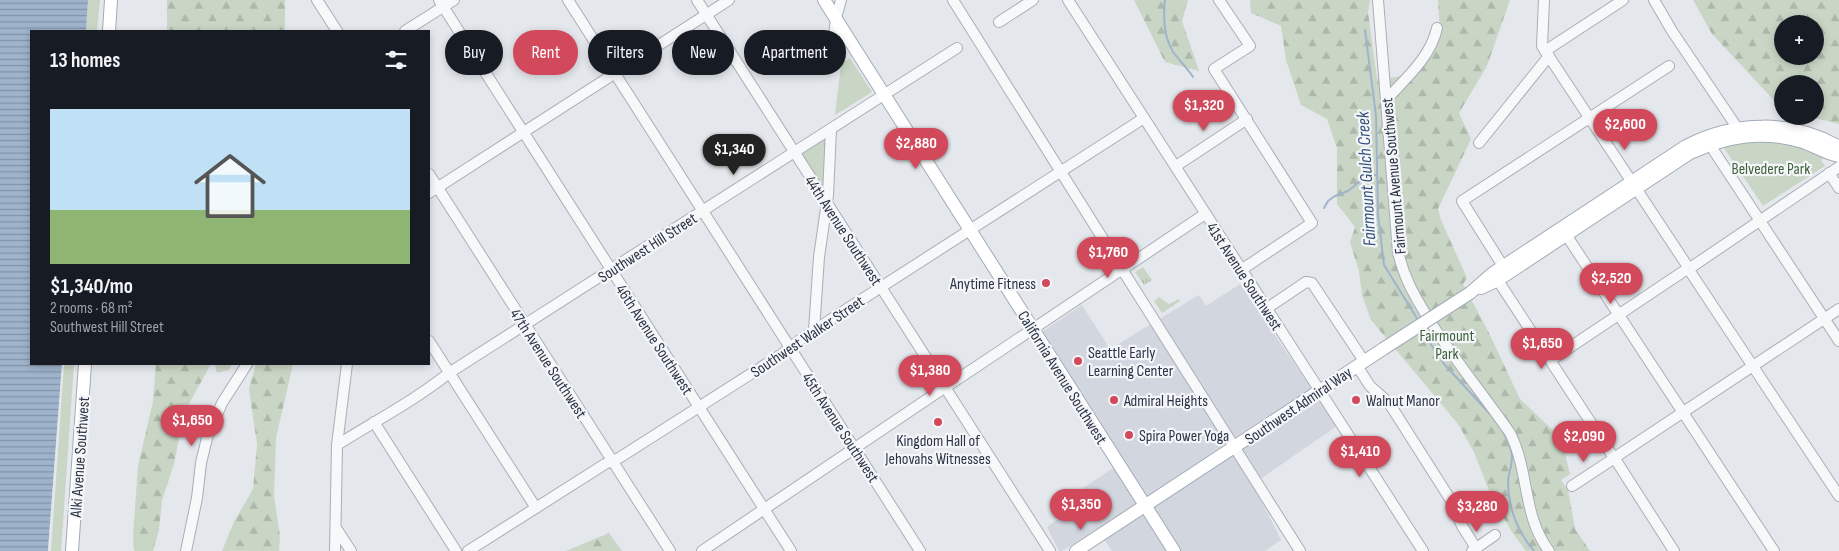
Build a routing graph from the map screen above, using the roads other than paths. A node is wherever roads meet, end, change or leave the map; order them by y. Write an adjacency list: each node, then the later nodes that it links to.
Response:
1 (111, 0): 22 (main road)
2 (317, 0): 23 (street)
3 (454, 0): 17 (street)
4 (568, 0): 26 (street, 45th Avenue Southwest)
5 (697, 0): 18 (street, 44th Avenue Southwest)
6 (729, 0): 18 (street)
7 (824, 0): 19 (main road, California Avenue Southwest)
8 (841, 0): 19 (street)
9 (953, 0): 48 (street)
10 (1033, 0): 20 (street)
11 (1068, 0): 35 (street, 41st Avenue Southwest)
12 (1219, 0): 36 (street)
13 (1378, 0): 34 (street, Fairmount Avenue Southwest)
14 (1544, 0): 29 (street)
15 (1623, 0): 29 (street)
16 (1654, 0): 39 (street)
17 (441, 3): 24 (street); 40 (street, 46th Avenue Southwest)
18 (706, 14): 27 (street); 44 (street, 44th Avenue Southwest)
19 (836, 18): 25 (street); 33 (main road, California Avenue Southwest)
20 (999, 22)
21 (1437, 28): 34 (street)
22 (109, 30)
23 (335, 30)
24 (406, 30)
25 (835, 30)
26 (588, 31)
27 (662, 43)
28 (957, 48): 33 (street, Southwest Hill Street)
29 (1547, 54): 37 (street); 42 (street)
30 (1669, 66): 37 (street)
31 (612, 75): 40 (street)
32 (616, 75): 54 (street, 45th Avenue Southwest)
33 (884, 95): 38 (street, Southwest Hill Street); 57 (main road, California Avenue Southwest)
34 (1386, 100): 115 (street, Fairmount Avenue Southwest)
35 (1144, 118): 46 (street, 41st Avenue Southwest); 48 (street, Southwest Walker Street)
36 (1246, 119): 46 (street); 62 (street)
37 (1588, 119): 50 (street); 63 (street)
38 (831, 129): 44 (street, Southwest Hill Street); 53 (street)
39 (1738, 129): 41 (main road, Southwest Admiral Way); 43 (main road, Southwest Admiral Way)
40 (523, 132): 52 (street); 60 (street, 46th Avenue Southwest)
41 (1710, 140): 45 (main road, Southwest Admiral Way); 50 (main road, Southwest Admiral Way); 56 (street)
42 (1479, 144)
43 (1839, 148)
44 (794, 153): 53 (street, 44th Avenue Southwest); 54 (street, Southwest Hill Street)
45 (1839, 156)
46 (1176, 166): 55 (street, 41st Avenue Southwest)
47 (1839, 167): 49 (street)
48 (1061, 171): 57 (street, Southwest Walker Street); 61 (street)
49 (1829, 173): 51 (street); 56 (street)
50 (1633, 186): 58 (main road, Southwest Admiral Way); 59 (street)
51 (1839, 188)
52 (433, 190): 69 (street, 47th Avenue Southwest)
53 (827, 202): 64 (street, 44th Avenue Southwest); 71 (street)
54 (703, 211): 60 (street, Southwest Hill Street); 74 (street, 45th Avenue Southwest)
55 (1205, 214): 61 (street); 62 (street, 41st Avenue Southwest)
56 (1758, 220): 59 (street); 68 (street)
57 (970, 230): 64 (street, Southwest Walker Street); 70 (main road, California Avenue Southwest)
58 (1564, 231): 63 (main road, Southwest Admiral Way); 67 (street)
59 (1689, 268): 67 (street); 80 (street)
60 (611, 270): 69 (street, Southwest Hill Street); 84 (street, 46th Avenue Southwest)
61 (1122, 270): 70 (street); 88 (street)
62 (1241, 270): 65 (street, 41st Avenue Southwest)
63 (1500, 273): 75 (street); 76 (main road, Southwest Admiral Way, bridge)
64 (881, 287): 71 (street, Southwest Walker Street); 82 (street, 44th Avenue Southwest)
65 (1266, 309): 76 (street); 83 (street, 41st Avenue Southwest)
66 (1839, 309): 68 (street)
67 (1618, 315): 75 (street); 85 (street)
68 (1824, 319): 72 (street); 80 (street)
69 (525, 325): 81 (street, Southwest Hill Street); 91 (street, 47th Avenue Southwest)
70 (1032, 329): 82 (street); 94 (main road, California Avenue Southwest)
71 (814, 330): 74 (street, Southwest Walker Street)
72 (1839, 341)
73 (430, 343): 81 (street)
74 (790, 347): 84 (street, Southwest Walker Street); 89 (street, 45th Avenue Southwest)
75 (1551, 360): 90 (street)
76 (1360, 364): 83 (main road, Southwest Admiral Way); 100 (street)
77 (85, 365): 101 (main road, Alki Avenue Southwest)
78 (246, 365): 99 (street)
79 (347, 365): 87 (street)
80 (1752, 366): 85 (street); 93 (street)
81 (450, 374): 86 (street, Southwest Hill Street); 95 (street)
82 (945, 388): 89 (street); 110 (street, 44th Avenue Southwest)
83 (1319, 391): 88 (main road, Southwest Admiral Way); 114 (street, 41st Avenue Southwest)
84 (699, 407): 91 (street, Southwest Walker Street); 96 (street, 46th Avenue Southwest)
85 (1682, 413): 90 (street); 117 (street)
86 (374, 422): 87 (street, Southwest Hill Street); 104 (street)
87 (337, 445): 97 (street)
88 (1234, 447): 94 (main road, Southwest Admiral Way); 113 (street)
89 (854, 448): 96 (street); 109 (street, 45th Avenue Southwest)
90 (1614, 458): 92 (street); 116 (street)
91 (612, 460): 95 (street, Southwest Walker Street); 106 (street, 47th Avenue Southwest)
92 (1572, 486)
93 (1839, 496)
94 (1145, 506): 111 (main road, Southwest Admiral Way); 112 (main road, California Avenue Southwest)
95 (536, 508): 105 (street, Southwest Walker Street)
96 (764, 509): 107 (street); 108 (street, 46th Avenue Southwest)
97 (336, 527): 102 (street); 103 (street)
98 (1495, 535): 100 (street)
99 (188, 548)
100 (1480, 549)
101 (72, 551)
102 (335, 551)
103 (351, 551)
104 (456, 551)
105 (468, 551)
106 (670, 551)
107 (702, 551)
108 (791, 551)
109 (920, 551)
110 (1050, 551)
111 (1076, 551)
112 (1174, 551)
113 (1300, 551)
114 (1423, 551)
115 (1549, 551)
116 (1674, 551)
117 (1774, 551)

